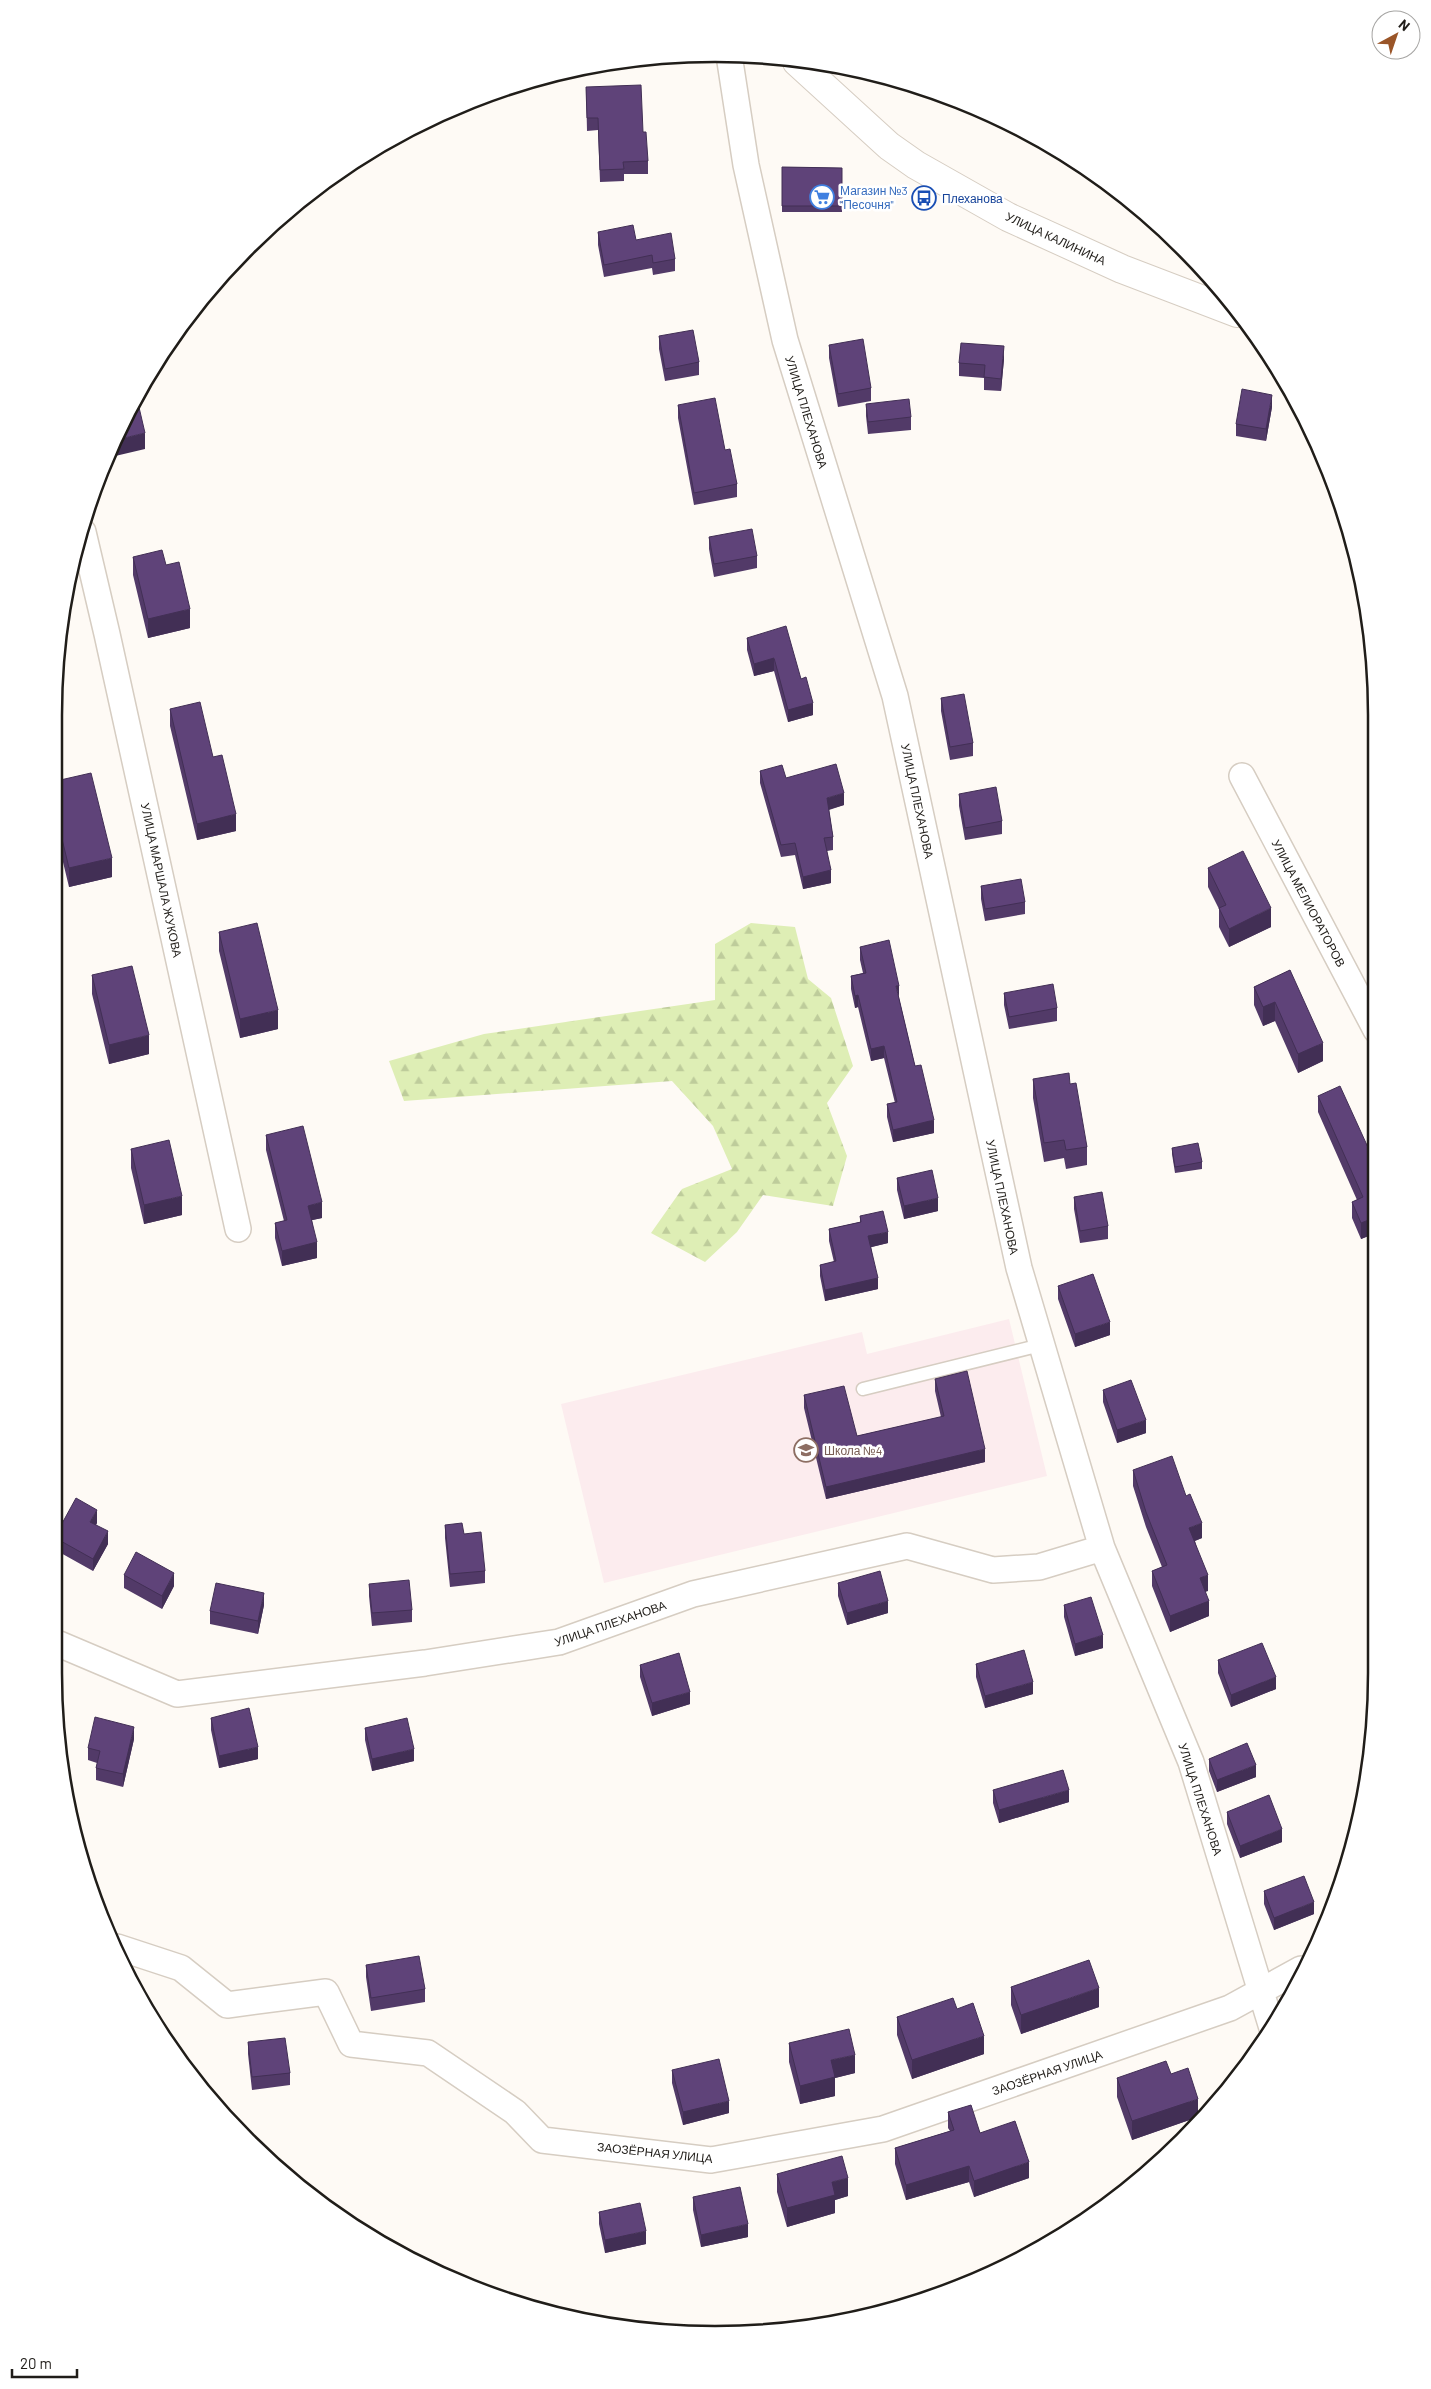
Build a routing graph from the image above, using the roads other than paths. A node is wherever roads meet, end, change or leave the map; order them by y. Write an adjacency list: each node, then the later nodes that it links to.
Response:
1 (730, 63): 8 (street, УЛИЦА ПЛЕХАНОВА)
2 (804, 69): 3 (main road, УЛИЦА КАЛИНИНА)
3 (1226, 309)
4 (86, 543): 7 (street, УЛИЦА МАРШАЛА ЖУКОВА)
5 (1242, 776): 6 (street, УЛИЦА МЕЛИОРАТОРОВ)
6 (1368, 1015)
7 (238, 1229)
8 (1042, 1345): 9 (lane); 10 (street, УЛИЦА ПЛЕХАНОВА)
9 (863, 1389)
10 (1102, 1548): 11 (street, УЛИЦА ПЛЕХАНОВА); 14 (street, УЛИЦА ПЛЕХАНОВА)
11 (62, 1645)
12 (124, 1949): 14 (street, ЗАОЗЁРНАЯ УЛИЦА)
13 (1296, 1972): 14 (street, ЗАОЗЁРНАЯ УЛИЦА)
14 (1261, 1989): 15 (street, УЛИЦА ПЛЕХАНОВА)
15 (1269, 2018)

